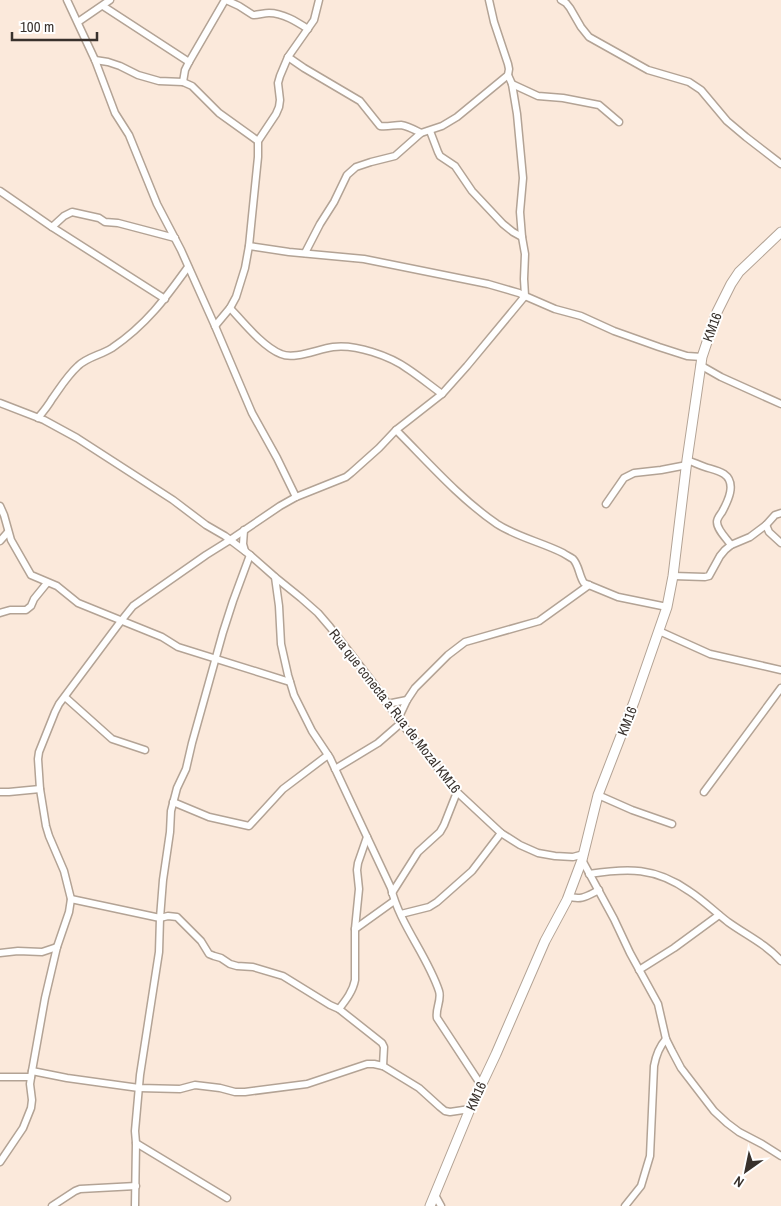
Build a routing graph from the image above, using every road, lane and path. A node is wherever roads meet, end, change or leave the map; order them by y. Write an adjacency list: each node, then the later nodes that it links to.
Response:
1 (67, 0): 8 (street)
2 (110, 0): 7 (street)
3 (226, 0): 9 (street); 12 (street)
4 (319, 0): 9 (street)
5 (489, 0): 13 (street)
6 (560, 0): 20 (street)
7 (103, 6): 8 (street); 12 (street)
8 (78, 22): 11 (street)
9 (308, 29): 10 (street)
10 (288, 57): 18 (street); 19 (street)
11 (96, 60): 14 (street); 25 (street)
12 (189, 62): 14 (street)
13 (508, 75): 15 (street); 17 (street)
14 (182, 82): 19 (street)
15 (512, 84): 16 (street); 24 (street)
16 (619, 122)
17 (430, 131): 18 (street); 24 (street)
18 (421, 133): 27 (street)
19 (258, 140): 26 (street)
20 (781, 164)
21 (0, 191): 22 (street)
22 (52, 227): 25 (street); 30 (street)
23 (781, 232): 33 (street, KM16)
24 (522, 237): 29 (street)
25 (175, 238): 28 (street)
26 (249, 246): 27 (street); 31 (street)
27 (305, 252): 29 (street)
28 (188, 266): 30 (street); 32 (street)
29 (525, 296): 33 (street); 34 (street)
30 (165, 299): 37 (street)
31 (230, 308): 32 (street); 34 (street)
32 (215, 326): 40 (street)
33 (701, 361): 36 (street); 39 (street, KM16)
34 (442, 394): 38 (street)
35 (0, 403): 37 (street)
36 (781, 404)
37 (38, 418): 48 (street)
38 (396, 430): 40 (street); 56 (street)
39 (687, 462): 41 (street); 51 (street); 53 (street, KM16)
40 (296, 497): 46 (street)
41 (606, 504)
42 (0, 506): 44 (street)
43 (781, 513): 45 (street)
44 (3, 522): 47 (street)
45 (766, 525): 50 (street); 51 (street)
46 (244, 530): 48 (street); 52 (street)
47 (8, 532): 49 (street); 55 (street)
48 (230, 540): 52 (street, Rua que conecta a Rua de Mozal KM16); 59 (street)
49 (0, 541)
50 (781, 543)
51 (731, 545): 53 (street)
52 (248, 553): 54 (street, Rua que conecta a Rua de Mozal KM16); 61 (street)
53 (673, 576): 57 (street, KM16)
54 (275, 578): 63 (street); 67 (street, Rua que conecta a Rua de Mozal KM16)
55 (47, 583): 58 (street); 59 (street)
56 (589, 586): 57 (street); 66 (street)
57 (667, 607): 60 (street, KM16)
58 (0, 613)
59 (120, 621): 61 (street); 65 (street)
60 (659, 631): 62 (street); 76 (street, KM16)
61 (215, 659): 63 (street); 77 (street)
62 (781, 670)
63 (290, 682): 70 (street)
64 (781, 688): 75 (street)
65 (65, 697): 69 (street); 72 (street)
66 (407, 700): 67 (street); 68 (street)
67 (387, 704): 68 (street, Rua que conecta a Rua de Mozal KM16)
68 (400, 721): 71 (street); 74 (street, Rua que conecta a Rua de Mozal KM16)
69 (145, 750)
70 (328, 755): 71 (street); 77 (street)
71 (335, 769): 80 (street)
72 (40, 789): 73 (street); 86 (street)
73 (0, 792)
74 (457, 792): 79 (street, Rua que conecta a Rua de Mozal KM16); 84 (street)
75 (704, 792)
76 (598, 795): 78 (street); 81 (street, KM16)
77 (173, 802): 90 (street)
78 (672, 824)
79 (501, 833): 81 (street, Rua que conecta a Rua de Mozal KM16); 88 (street)
80 (366, 837): 84 (street); 91 (street)
81 (583, 857): 82 (street); 85 (street, KM16)
82 (589, 874): 83 (street); 89 (street)
83 (599, 890): 85 (street); 95 (street)
84 (392, 893): 87 (street)
85 (568, 896): 101 (street, KM16)
86 (71, 900): 90 (street); 92 (street)
87 (394, 901): 88 (street); 91 (street)
88 (401, 914): 101 (street)
89 (719, 915): 94 (street); 95 (street)
90 (160, 918): 96 (street); 102 (street)
91 (355, 929): 96 (street)
92 (57, 947): 93 (street); 99 (street)
93 (0, 953)
94 (781, 960)
95 (639, 970): 97 (street)
96 (339, 1009): 98 (street)
97 (666, 1039): 105 (street); 114 (street)
98 (383, 1066): 102 (street); 103 (street)
99 (31, 1074): 100 (street); 102 (street); 106 (street)
100 (0, 1077)
101 (481, 1085): 103 (street, KM16)
102 (139, 1088): 104 (street)
103 (470, 1109): 108 (street, KM16)
104 (136, 1143): 107 (street); 109 (street)
105 (781, 1156)
106 (0, 1162)
107 (136, 1186): 110 (street); 111 (street)
108 (435, 1195): 112 (street, KM16); 113 (street)
109 (226, 1198)
110 (52, 1206)
111 (135, 1206)
112 (430, 1206)
113 (441, 1206)
114 (625, 1206)

